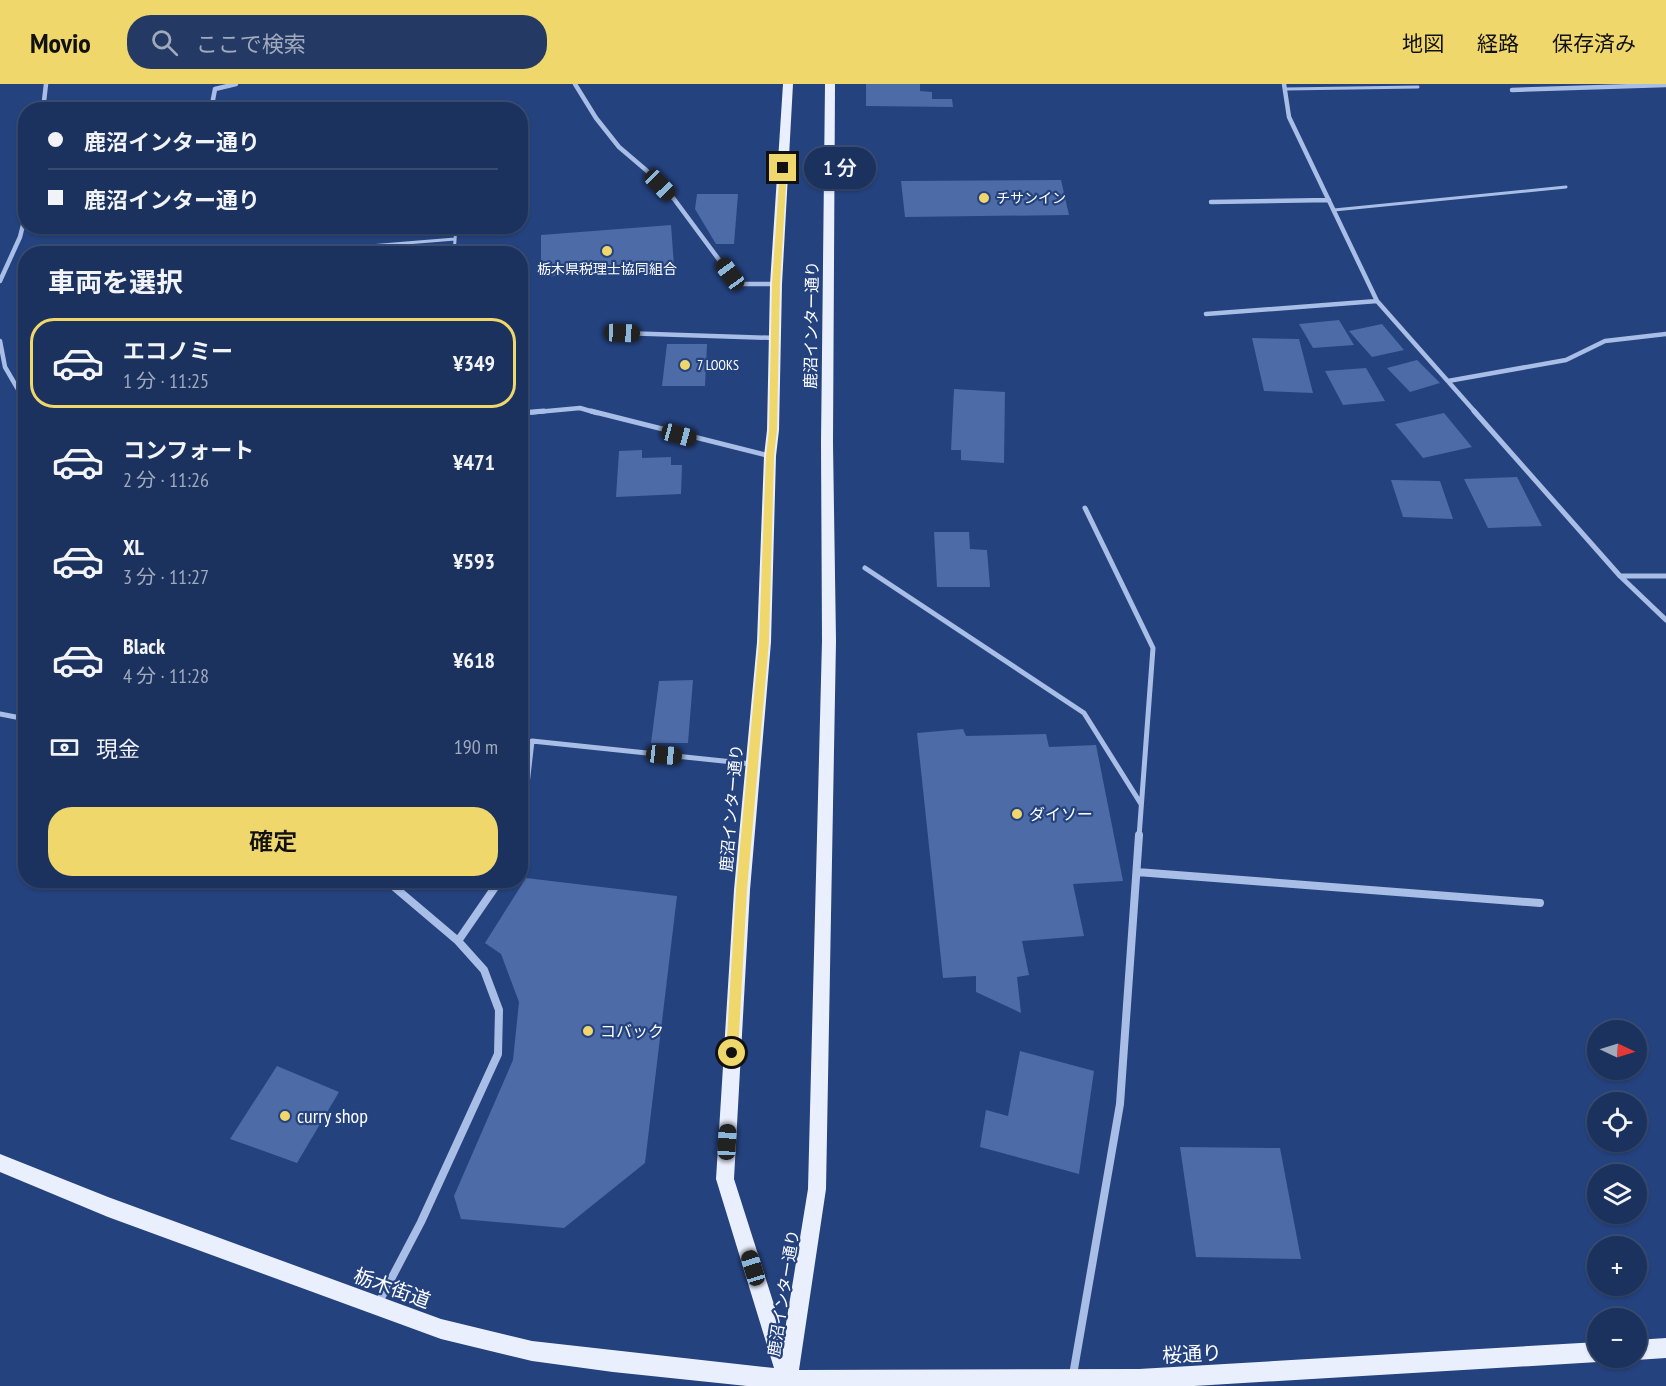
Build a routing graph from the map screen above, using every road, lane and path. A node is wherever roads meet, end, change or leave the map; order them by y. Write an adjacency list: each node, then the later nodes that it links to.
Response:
1 (46, 84): 10 (street)
2 (236, 84): 11 (street)
3 (575, 84): 22 (street)
4 (788, 84): 22 (main road, 鹿沼インター通り)
5 (831, 84): 53 (main road, 鹿沼インター通り)
6 (1666, 85): 9 (street)
7 (1285, 86): 8 (lane); 13 (street)
8 (1418, 87)
9 (1512, 90)
10 (44, 102)
11 (213, 102)
12 (1566, 187): 15 (lane)
13 (1329, 200): 14 (street); 15 (street)
14 (1211, 202)
15 (1334, 210): 23 (street)
16 (22, 234): 21 (street)
17 (455, 234): 18 (lane)
18 (455, 239): 19 (lane); 20 (lane)
19 (369, 246)
20 (455, 246)
21 (0, 281)
22 (776, 284): 27 (main road, 鹿沼インター通り)
23 (1377, 301): 24 (street); 29 (street)
24 (1206, 314)
25 (622, 333): 27 (street)
26 (1666, 334): 29 (street)
27 (775, 338): 32 (main road, 鹿沼インター通り)
28 (0, 341): 30 (street)
29 (1448, 381): 35 (street)
30 (18, 389)
31 (528, 412): 32 (street)
32 (770, 456): 40 (main road, 鹿沼インター通り)
33 (1085, 508): 42 (street)
34 (865, 568): 42 (street)
35 (1620, 576): 36 (street); 37 (street)
36 (1666, 576)
37 (1666, 620)
38 (0, 714): 39 (street)
39 (18, 717)
40 (753, 764): 41 (street); 53 (main road, 鹿沼インター通り)
41 (528, 776)
42 (1141, 804): 43 (street)
43 (1137, 872): 46 (street); 54 (street)
44 (395, 888): 47 (street)
45 (494, 888): 47 (street)
46 (1540, 903)
47 (458, 941): 49 (street)
48 (0, 1163): 49 (main road, 栃木街道)
49 (377, 1307): 53 (main road, 栃木街道)
50 (1666, 1348): 51 (main road)
51 (1647, 1349)
52 (1587, 1354): 54 (main road, 桜通り)
53 (788, 1380): 54 (main road, 桜通り)
54 (1072, 1380)

